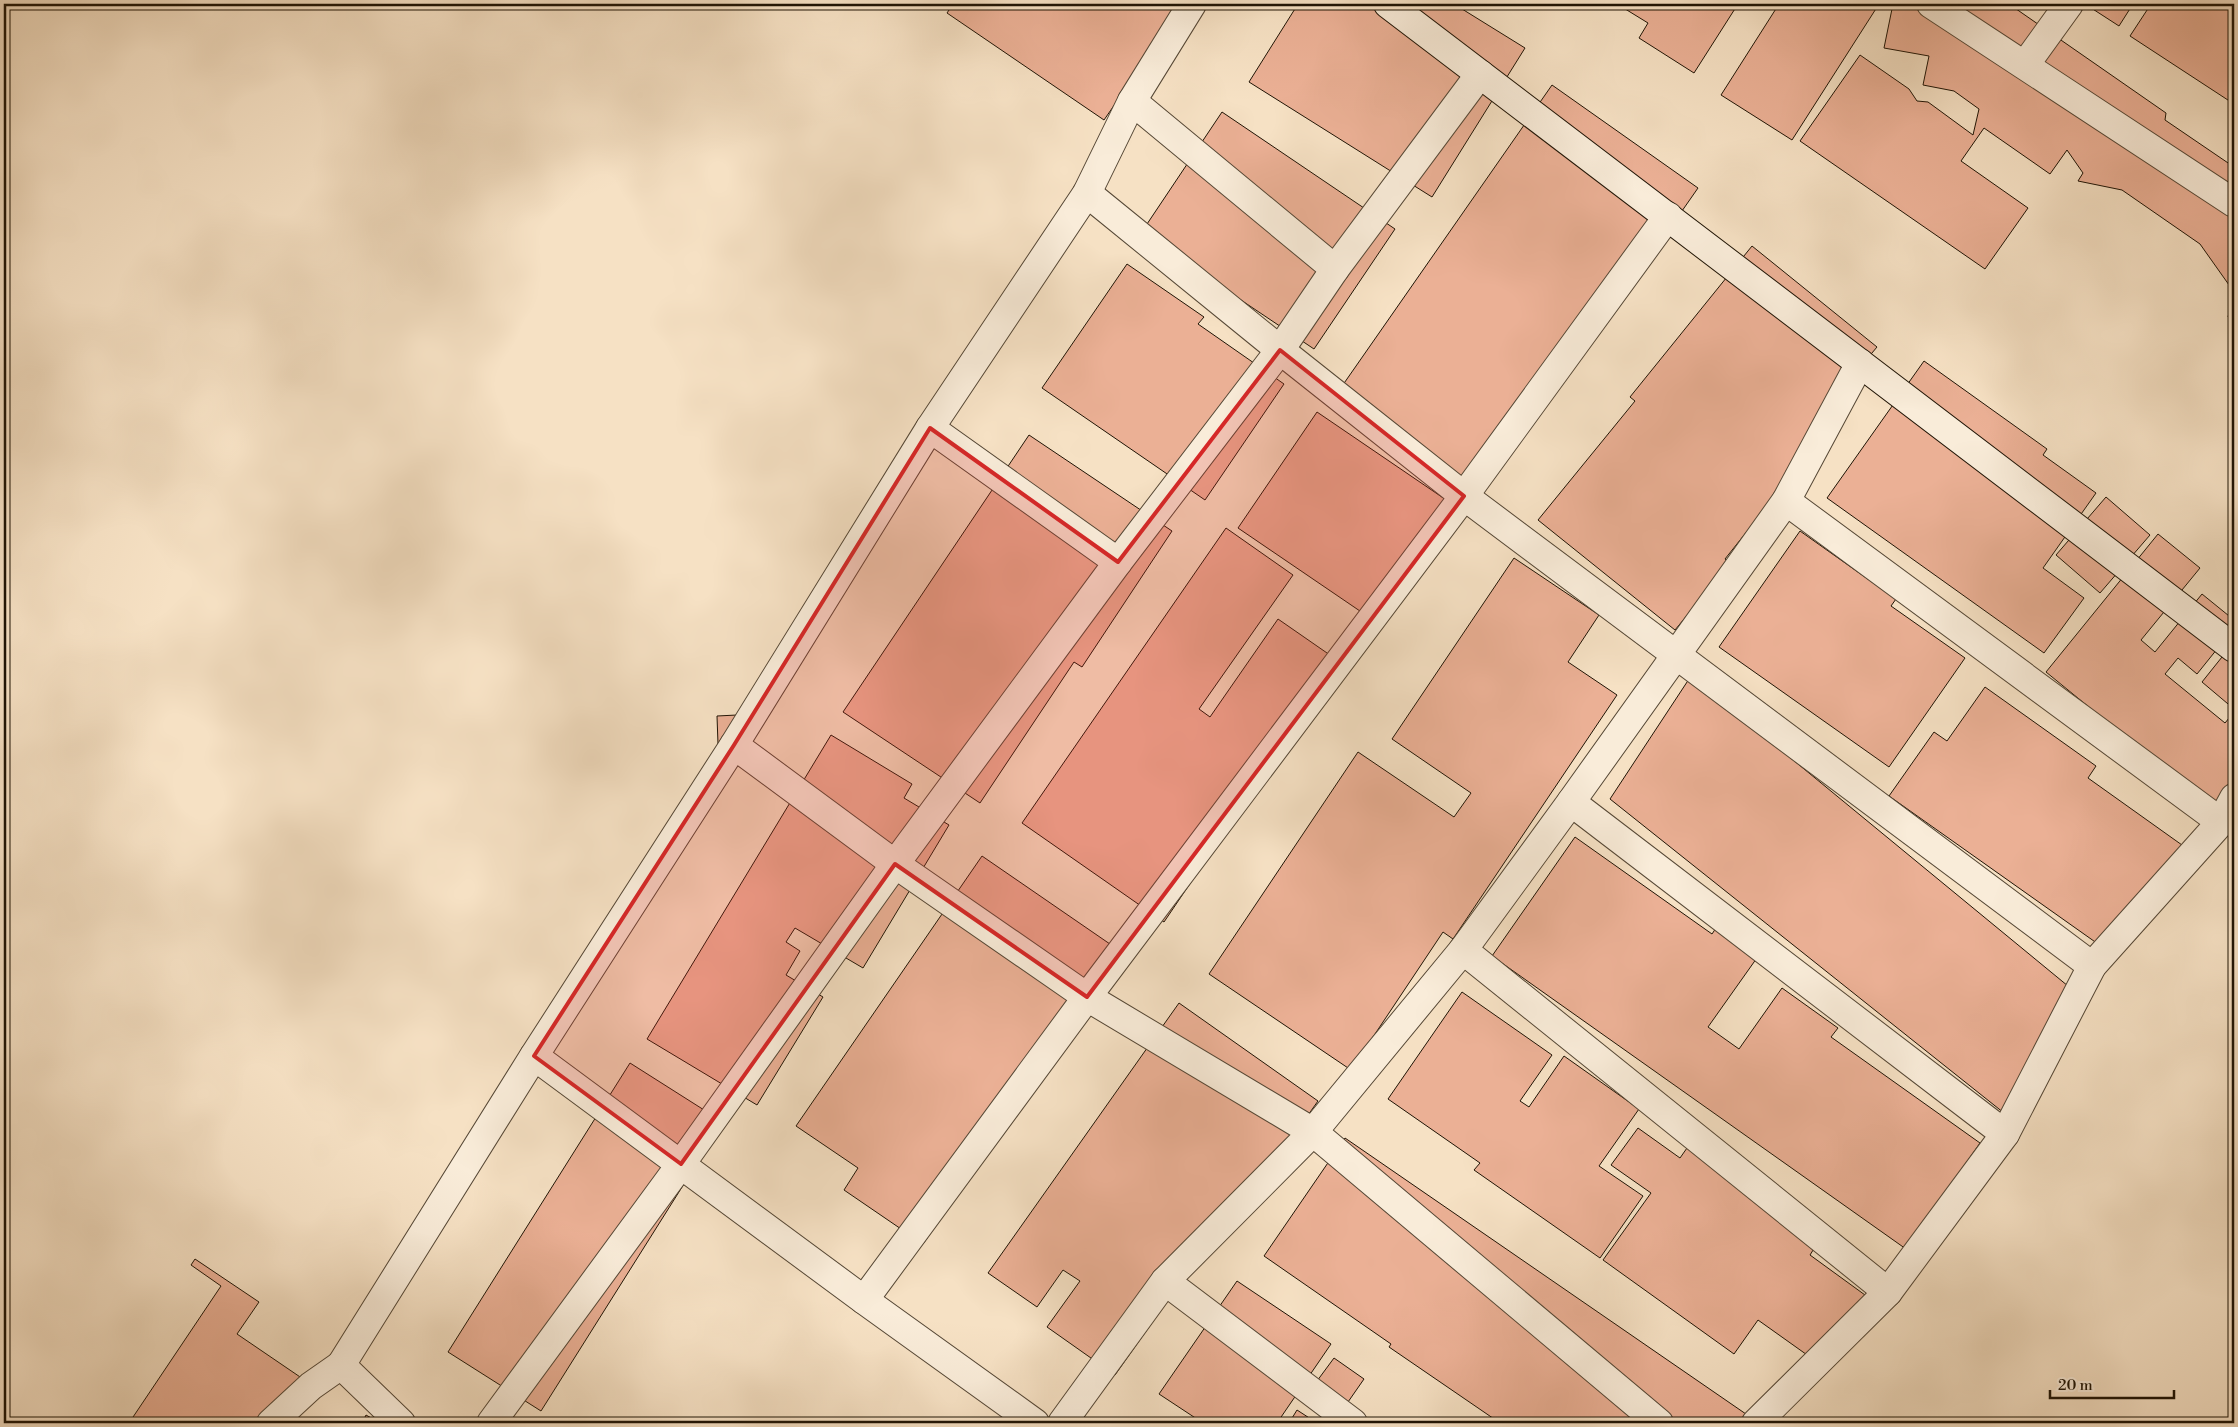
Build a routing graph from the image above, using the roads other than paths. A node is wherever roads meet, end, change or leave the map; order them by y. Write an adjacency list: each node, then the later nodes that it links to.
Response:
1 (1192, 4): 7 (street)
2 (1388, 4): 6 (street)
3 (1931, 4): 5 (street)
4 (2068, 4): 5 (street)
5 (2025, 65): 9 (street)
6 (1480, 74): 10 (street); 11 (street)
7 (1132, 101): 8 (street); 11 (street)
8 (1087, 193): 12 (street); 14 (street)
9 (2234, 203)
10 (1668, 216): 13 (street); 15 (street)
11 (1335, 269): 12 (street)
12 (1280, 350): 15 (street); 17 (street)
13 (1860, 363): 16 (street); 18 (street)
14 (930, 428): 17 (street); 20 (street)
15 (1464, 496): 19 (street); 27 (street)
16 (1786, 501): 19 (street); 23 (street)
17 (1118, 562): 24 (street)
18 (2234, 648)
19 (1675, 655): 22 (street); 26 (street)
20 (734, 745): 24 (street); 28 (street)
21 (2234, 798): 23 (street)
22 (1571, 802): 25 (street); 30 (street)
23 (2221, 822): 26 (street)
24 (895, 864): 27 (street); 31 (street)
25 (1463, 950): 29 (street); 33 (street)
26 (2092, 966): 30 (street)
27 (1087, 998): 29 (street); 34 (street)
28 (534, 1056): 31 (street); 35 (street)
29 (1313, 1132): 32 (street); 42 (street)
30 (2004, 1134): 33 (street)
31 (681, 1164): 34 (street); 38 (street)
32 (1165, 1281): 40 (street); 41 (street)
33 (1888, 1292): 43 (street)
34 (864, 1300): 39 (street)
35 (342, 1365): 36 (street); 37 (street)
36 (271, 1423)
37 (401, 1423)
38 (491, 1423)
39 (1035, 1423)
40 (1062, 1423)
41 (1353, 1423)
42 (1658, 1423)
43 (1756, 1423)

